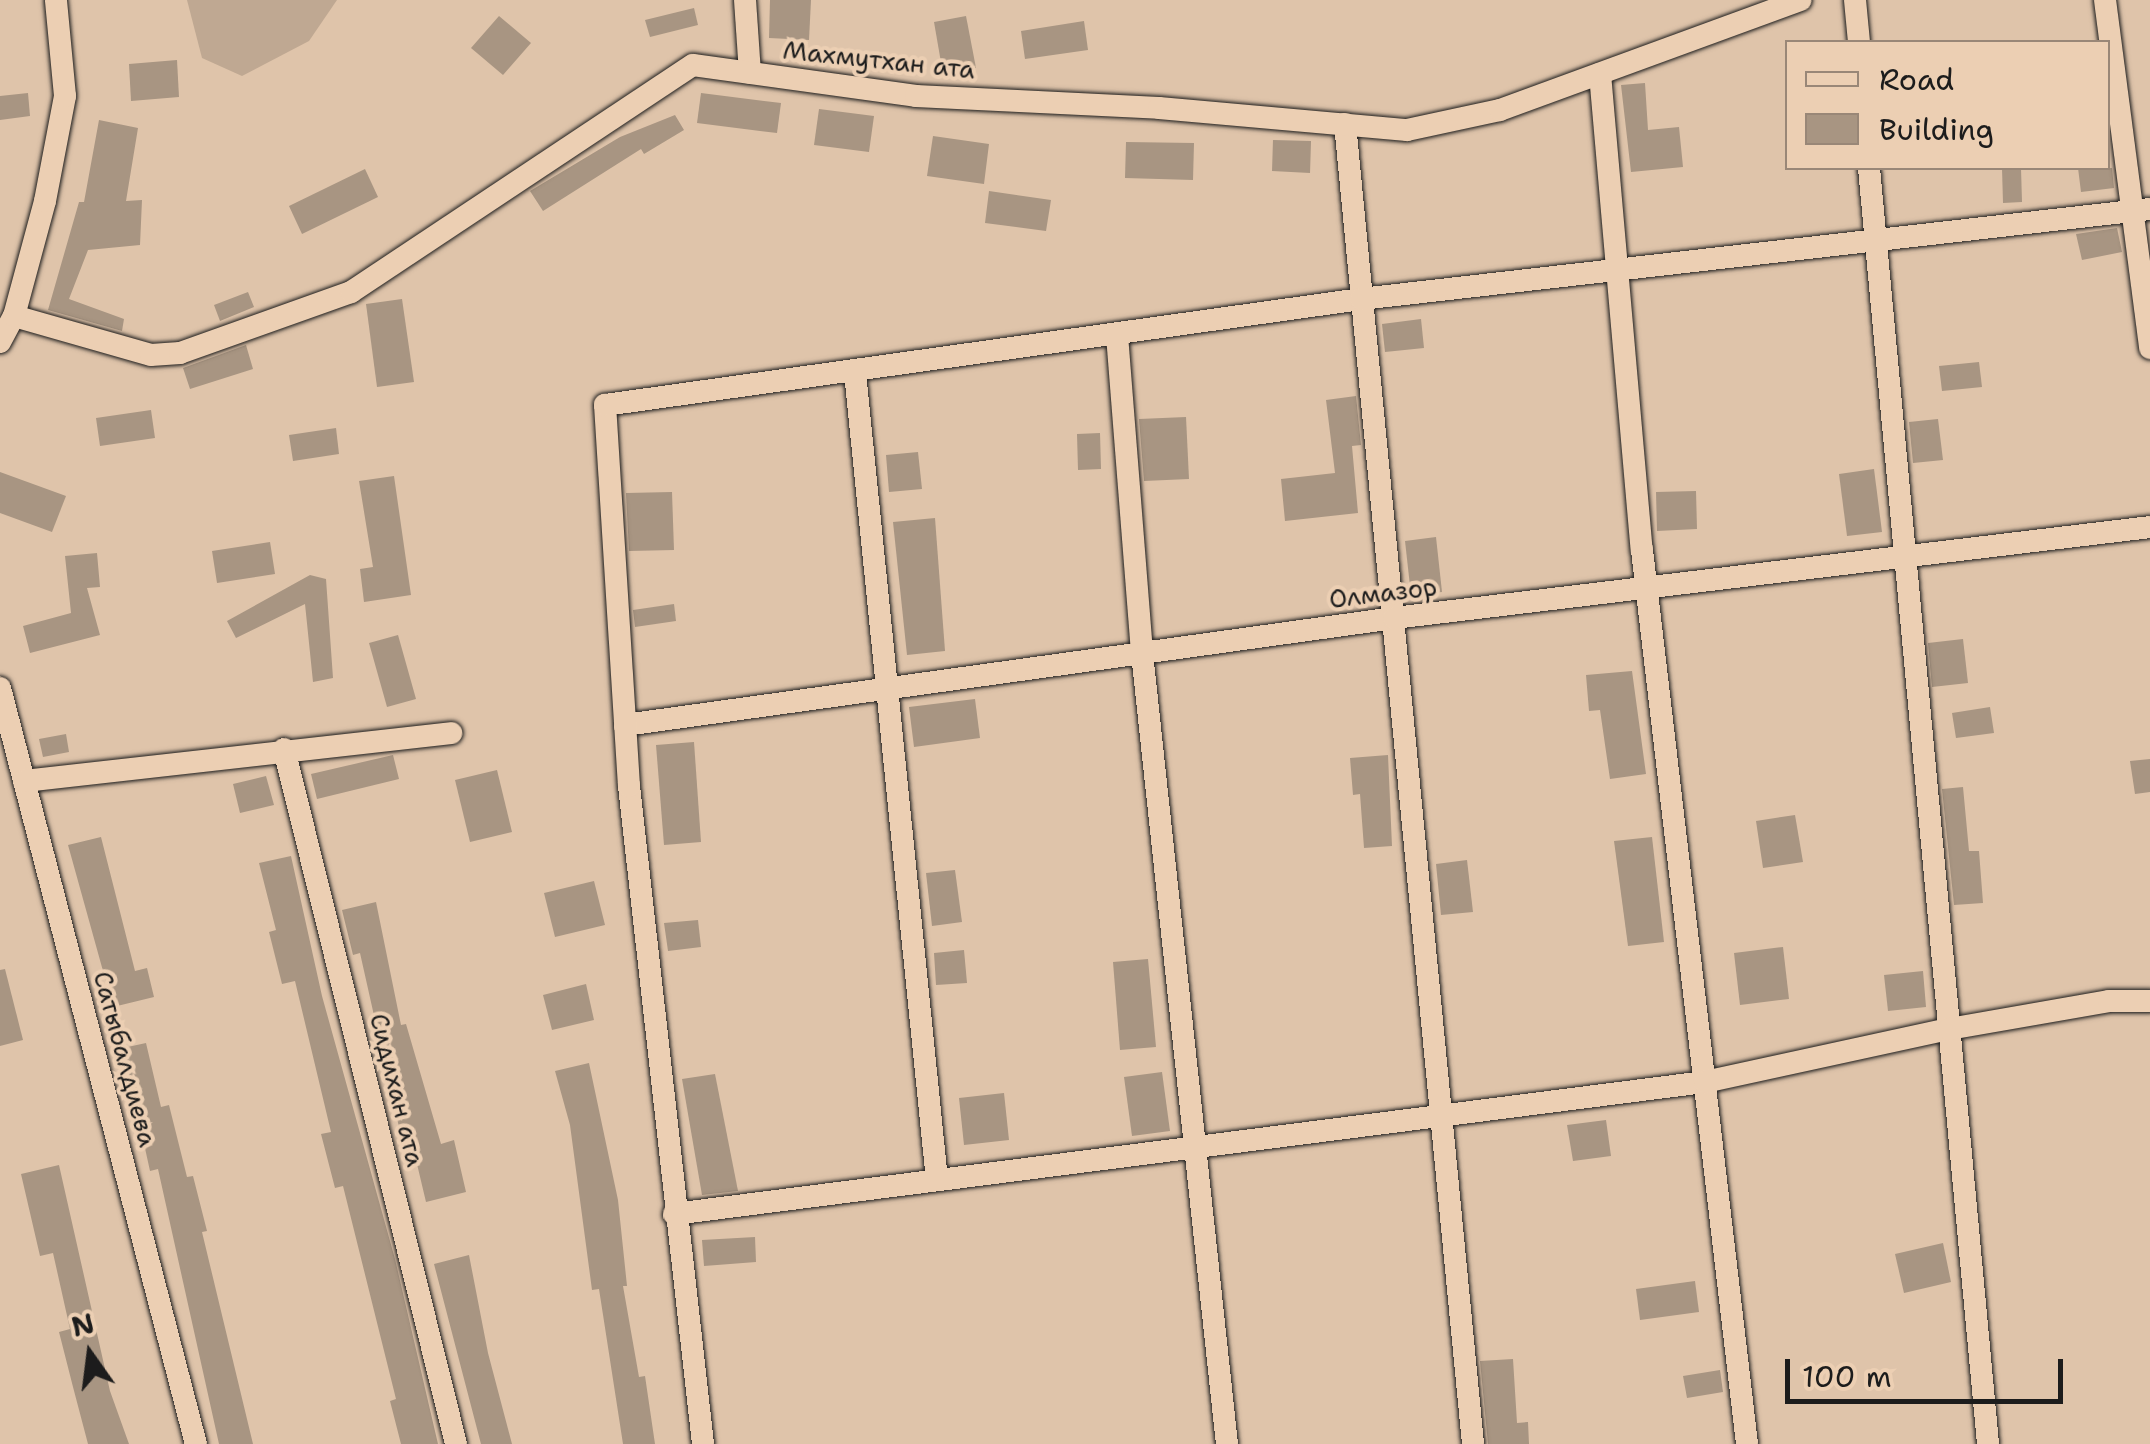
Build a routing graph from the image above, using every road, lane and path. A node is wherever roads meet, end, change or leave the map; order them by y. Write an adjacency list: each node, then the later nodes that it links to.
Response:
1 (56, 0): 15 (street)
2 (745, 0): 7 (street)
3 (1800, 0): 8 (street, Махмутхан ата)
4 (1855, 0): 6 (street)
5 (2106, 0): 11 (street)
6 (1859, 40)
7 (750, 73): 9 (street, Махмутхан ата); 15 (street, Махмутхан ата)
8 (1600, 74): 9 (street, Махмутхан ата); 13 (street)
9 (1344, 124): 14 (street)
10 (1869, 170): 12 (street)
11 (2141, 210): 12 (street); 18 (street)
12 (1876, 244): 13 (street); 21 (street)
13 (1617, 267): 14 (street); 22 (street)
14 (1361, 299): 16 (street); 23 (street)
15 (14, 316): 17 (street)
16 (1117, 334): 19 (street); 24 (street)
17 (0, 342)
18 (2150, 348)
19 (855, 373): 26 (street); 27 (street)
20 (2150, 527): 21 (street, Олмазор)
21 (1902, 554): 22 (street, Олмазор); 32 (street)
22 (1646, 590): 23 (street, Олмазор); 33 (street)
23 (1394, 618): 24 (street, Олмазор); 34 (street)
24 (1142, 653): 26 (street, Олмазор); 35 (street)
25 (0, 688): 30 (street, Сатыбалдиева)
26 (890, 688): 27 (street, Олмазор); 36 (street)
27 (625, 726): 37 (street)
28 (451, 733): 29 (street)
29 (284, 748): 30 (street); 39 (street, Сидихан ата)
30 (24, 781): 38 (street, Сатыбалдиева)
31 (2150, 1001): 32 (street)
32 (1949, 1029): 33 (street); 44 (street)
33 (1704, 1082): 34 (street); 43 (street)
34 (1443, 1114): 35 (street); 42 (street)
35 (1192, 1146): 36 (street); 41 (street)
36 (937, 1180): 37 (street)
37 (674, 1214): 40 (street)
38 (196, 1444)
39 (456, 1444)
40 (703, 1444)
41 (1227, 1444)
42 (1473, 1444)
43 (1747, 1444)
44 (1988, 1444)

